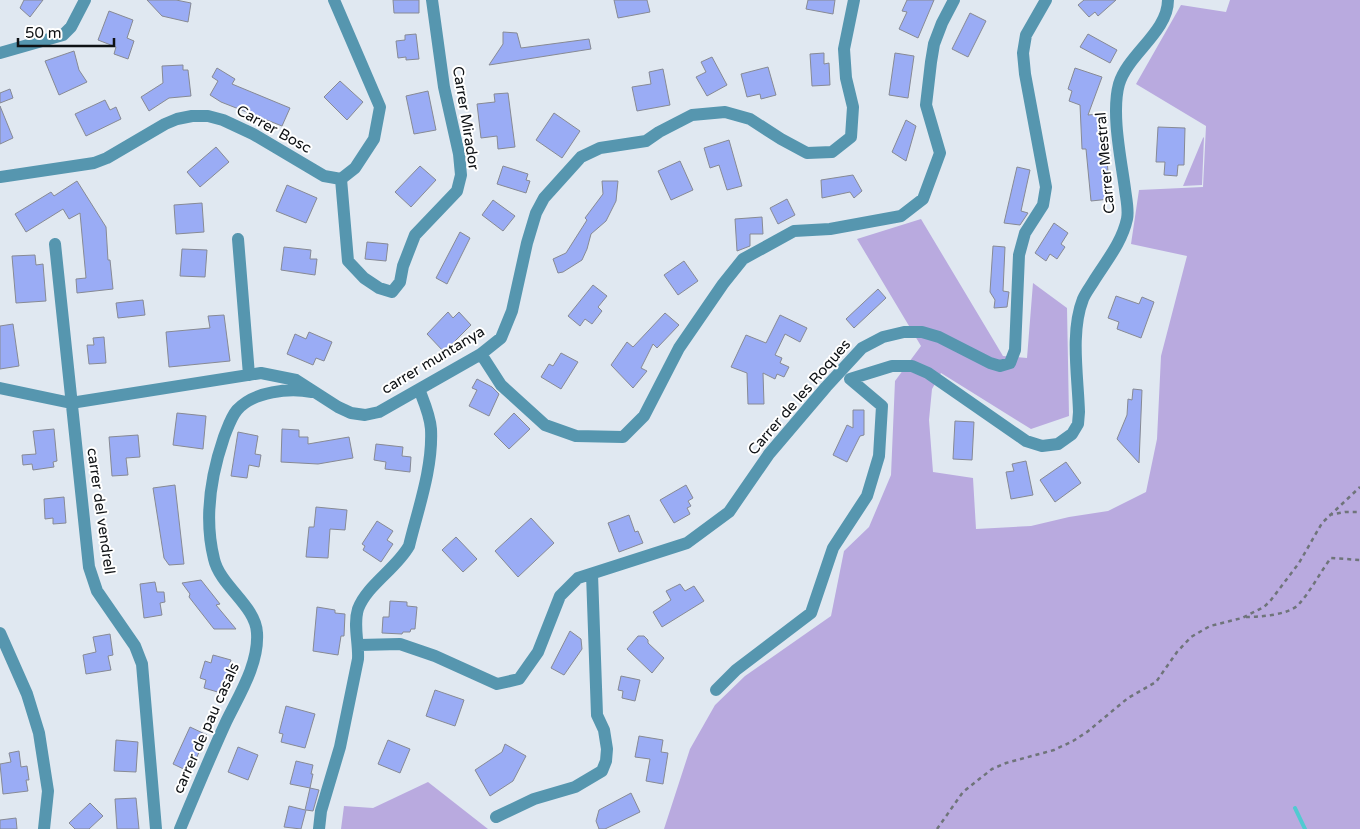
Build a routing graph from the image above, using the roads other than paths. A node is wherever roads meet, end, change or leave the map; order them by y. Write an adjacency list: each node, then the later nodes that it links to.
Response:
1 (85, 0): 8 (street)
2 (334, 0): 10 (street)
3 (432, 0): 10 (street, Carrer Mirador)
4 (854, 0): 13 (street, carrer muntanya)
5 (954, 0): 13 (street)
6 (1046, 0): 16 (street, Carrer de les Roques)
7 (1168, 0): 15 (street, Carrer Mestral)
8 (0, 53)
9 (0, 177): 10 (street, Carrer Bosc)
10 (341, 179)
11 (238, 239): 14 (street)
12 (55, 244): 20 (street, carrer del vendrell)
13 (481, 354): 18 (street, carrer muntanya)
14 (249, 375): 19 (street, carrer muntanya); 20 (street, carrer muntanya)
15 (850, 379): 16 (street, Carrer Mestral); 24 (street)
16 (826, 387): 21 (street, Carrer de les Roques)
17 (0, 388): 20 (street, carrer muntanya)
18 (419, 389): 19 (street, carrer muntanya); 23 (street)
19 (314, 392): 28 (street, carrer de pau casals)
20 (71, 403): 27 (street, carrer del vendrell)
21 (592, 574): 23 (street, Carrer de les Roques); 25 (street)
22 (0, 633): 26 (street)
23 (359, 645): 29 (street)
24 (716, 690)
25 (496, 818)
26 (44, 829)
27 (156, 829)
28 (180, 829)
29 (319, 829)

